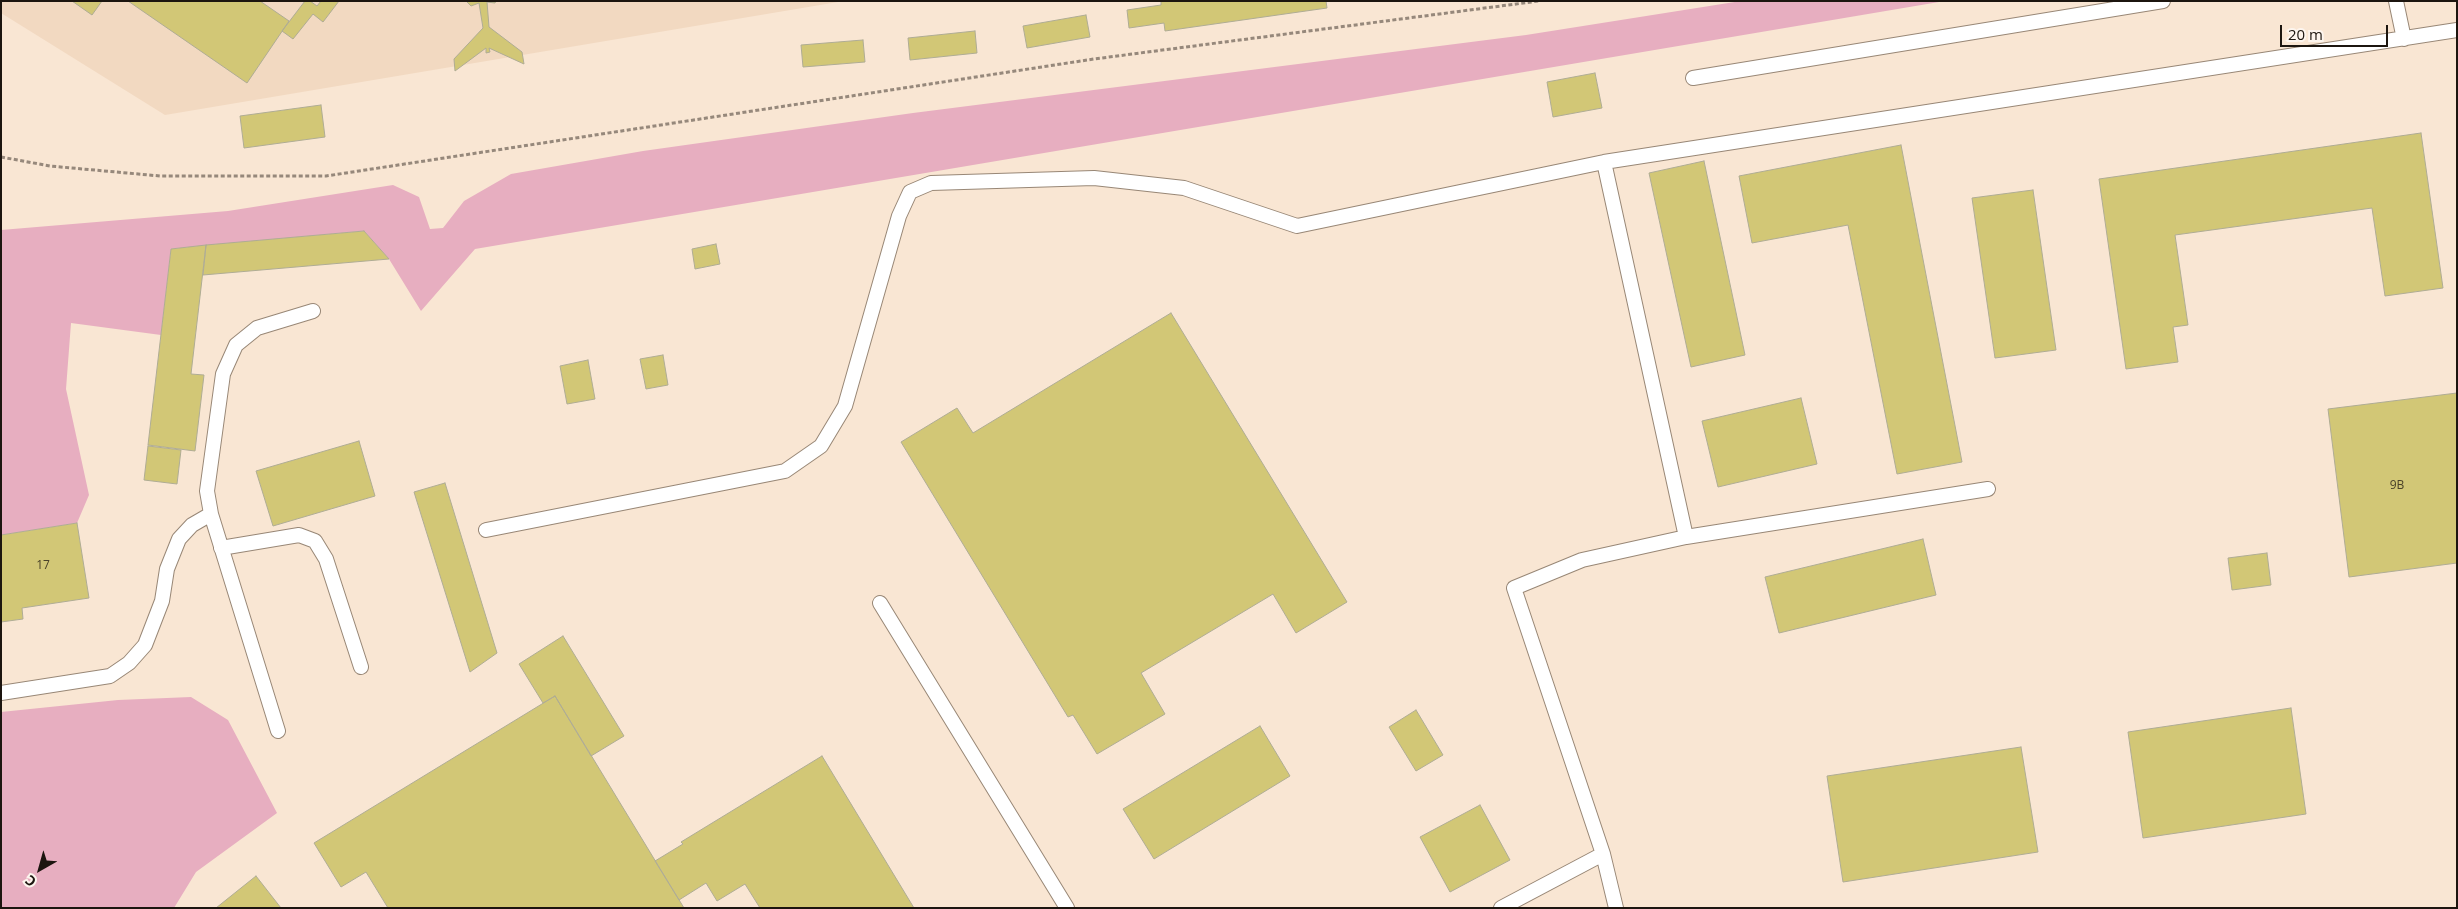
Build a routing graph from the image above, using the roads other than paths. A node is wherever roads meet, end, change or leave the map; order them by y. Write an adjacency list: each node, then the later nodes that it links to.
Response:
1 (2163, 1): 5 (lane)
2 (2396, 1): 4 (lane)
3 (2457, 30): 4 (lane)
4 (2404, 39): 6 (lane)
5 (1694, 78)
6 (1604, 162): 10 (lane); 11 (lane)
7 (313, 311): 9 (lane)
8 (1988, 489): 11 (lane)
9 (211, 514): 12 (lane); 15 (lane)
10 (486, 530)
11 (1686, 537): 17 (lane)
12 (221, 548): 14 (lane); 16 (lane)
13 (880, 603): 18 (lane)
14 (361, 667)
15 (1, 693)
16 (278, 731)
17 (1603, 854): 19 (lane); 20 (lane)
18 (1067, 908)
19 (1501, 908)
20 (1616, 908)

